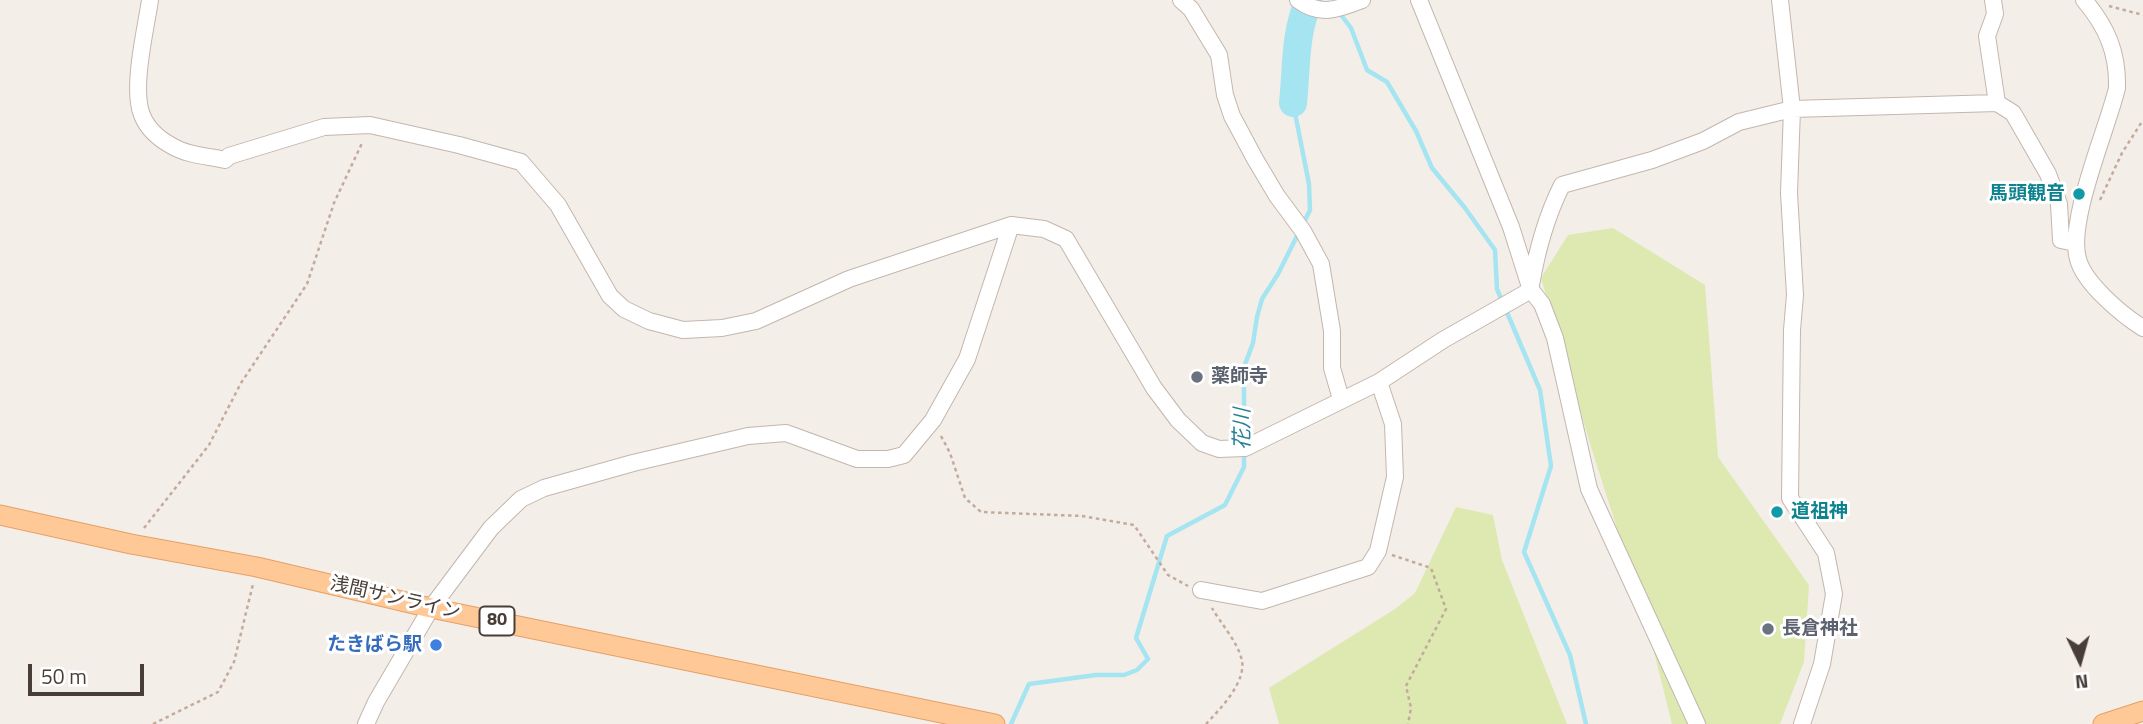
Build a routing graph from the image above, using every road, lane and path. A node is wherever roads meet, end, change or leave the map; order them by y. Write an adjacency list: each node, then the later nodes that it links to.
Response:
1 (150, 0): 13 (street)
2 (1181, 0): 20 (street)
3 (1298, 0): 4 (street)
4 (1363, 0)
5 (1419, 0): 17 (street)
6 (1780, 0): 11 (street)
7 (1993, 0): 10 (street)
8 (2089, 5): 9 (path); 16 (street)
9 (2143, 15)
10 (1997, 103): 11 (street); 16 (street)
11 (1792, 109): 17 (street); 35 (street)
12 (2143, 120): 14 (path)
13 (370, 125): 15 (street); 23 (path)
14 (2098, 205)
15 (1011, 225): 20 (street); 21 (street)
16 (2075, 243): 18 (street)
17 (1531, 290): 19 (street); 34 (street)
18 (2143, 328)
19 (1379, 382): 20 (street); 24 (street)
20 (1340, 399)
21 (933, 420): 26 (path); 27 (street)
22 (0, 515): 23 (main road, 浅間サンライン / 80)
23 (131, 544): 25 (main road, 浅間サンライン / 80)
24 (1378, 551): 26 (street); 33 (path)
25 (257, 567): 27 (main road, 浅間サンライン / 80); 29 (path)
26 (1201, 590): 32 (path)
27 (431, 608): 30 (street); 31 (main road, 浅間サンライン / 80)
28 (2143, 711): 36 (main road)
29 (153, 724)
30 (366, 724)
31 (995, 724)
32 (1206, 724)
33 (1408, 724)
34 (1697, 724)
35 (1802, 724)
36 (2103, 724)

